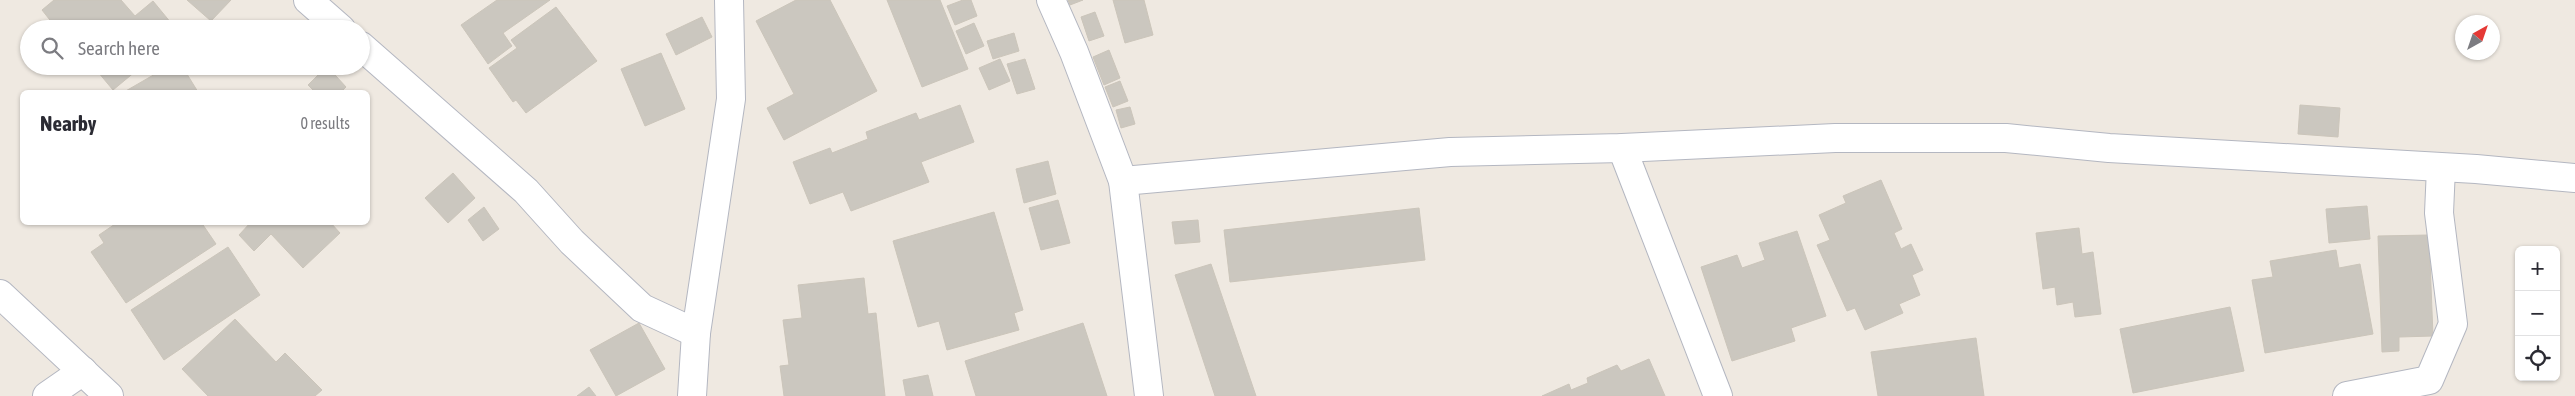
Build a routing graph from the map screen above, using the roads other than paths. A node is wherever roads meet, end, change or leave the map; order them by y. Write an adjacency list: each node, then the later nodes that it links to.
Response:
1 (308, 0): 4 (street)
2 (729, 0): 11 (street)
3 (1051, 0): 9 (street)
4 (331, 20)
5 (370, 54): 11 (street)
6 (1622, 148): 7 (street); 9 (street); 17 (street)
7 (2441, 168): 8 (street); 18 (street)
8 (2575, 178)
9 (1123, 181): 16 (street)
10 (0, 294): 12 (street)
11 (696, 333): 15 (street)
12 (83, 371): 13 (street); 14 (street)
13 (48, 396)
14 (109, 396)
15 (692, 396)
16 (1149, 396)
17 (1718, 396)
18 (2346, 396)

